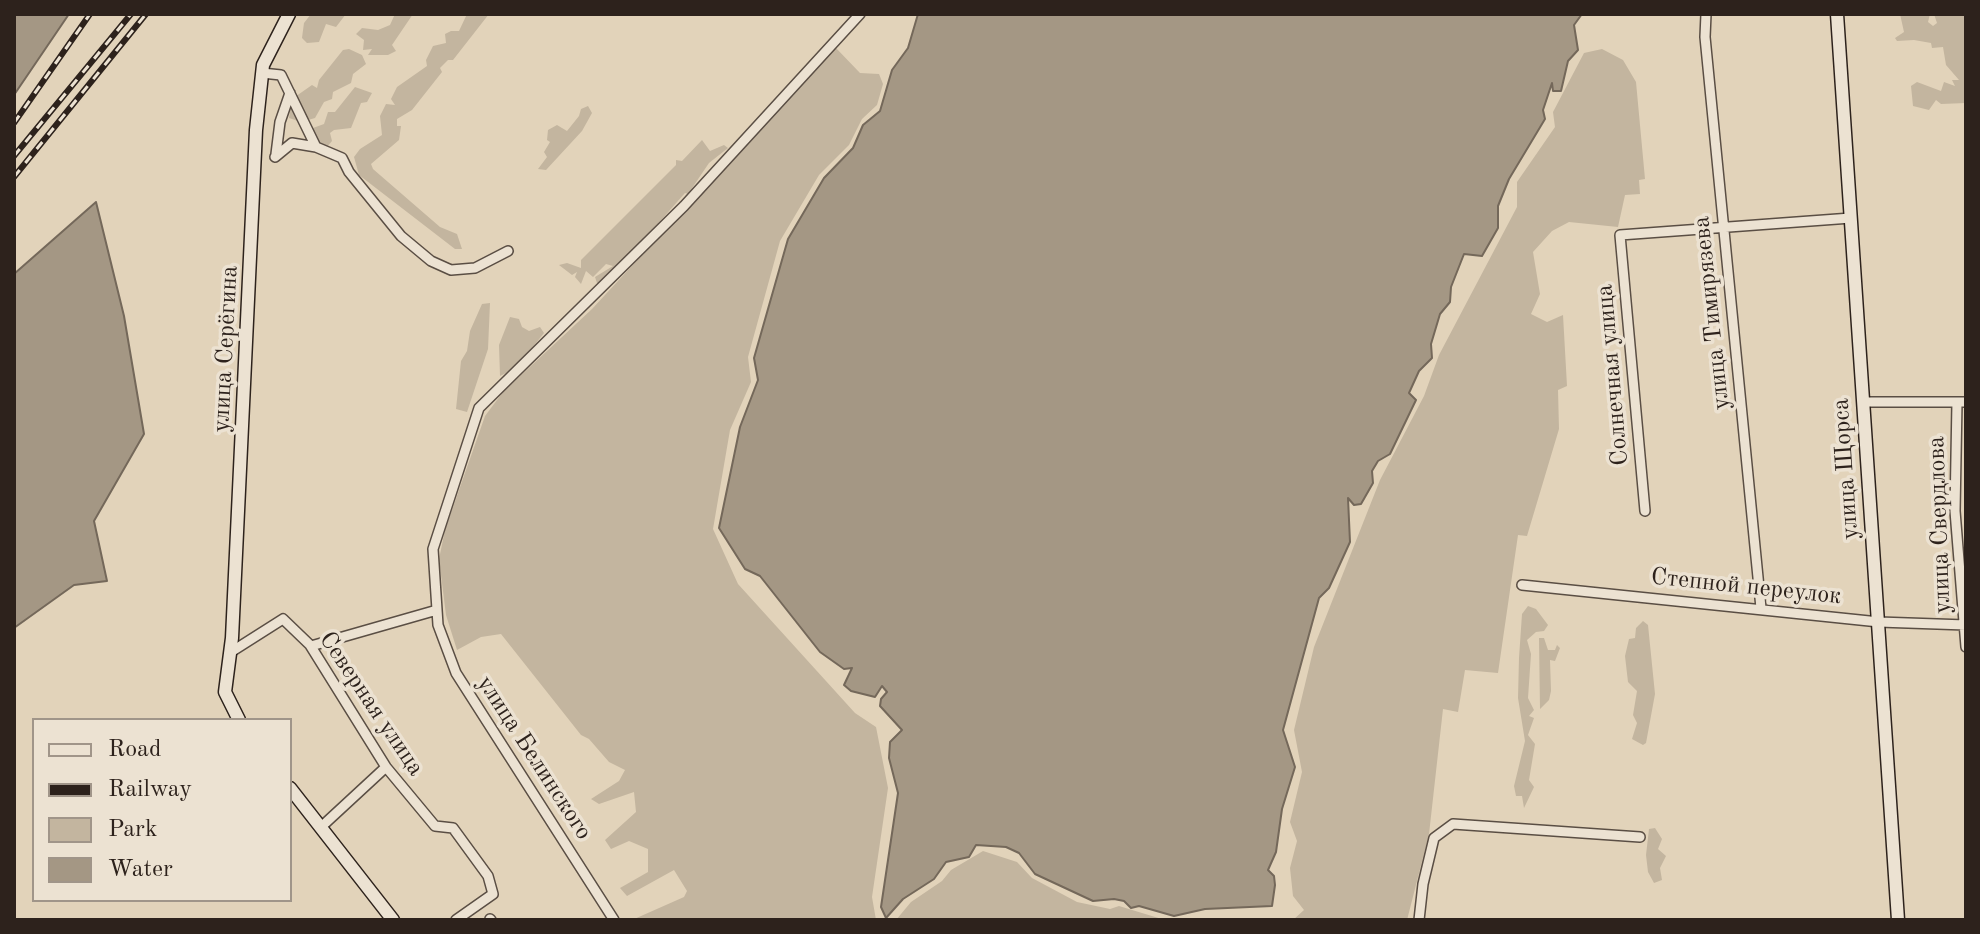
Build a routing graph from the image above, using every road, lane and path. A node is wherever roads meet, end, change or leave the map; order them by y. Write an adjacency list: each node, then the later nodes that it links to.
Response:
1 (289, 14): 5 (street, улица Серёгина)
2 (860, 14): 16 (street, улица Белинского)
3 (1706, 14): 9 (street, улица Тимирязева)
4 (1837, 14): 8 (street, улица Щорса)
5 (262, 73): 6 (street); 21 (street, улица Серёгина)
6 (290, 93): 7 (street); 7 (street)
7 (316, 147): 10 (street)
8 (1851, 218): 9 (street); 11 (street, улица Щорса)
9 (1723, 226): 13 (street, Солнечная улица); 15 (street, улица Тимирязева)
10 (508, 251)
11 (1863, 402): 12 (street); 17 (street, улица Щорса)
12 (1962, 402): 18 (street, улица Свердлова)
13 (1645, 511)
14 (1522, 585): 15 (street, Степной переулок)
15 (1761, 608): 17 (street, Степной переулок)
16 (437, 610): 19 (street); 29 (street, улица Белинского)
17 (1879, 622): 18 (street, Степной переулок); 31 (street, улица Щорса)
18 (1965, 625): 20 (street, улица Свердлова)
19 (311, 646): 21 (street, Северная улица); 23 (street, Северная улица)
20 (1966, 647)
21 (231, 652): 22 (street, улица Серёгина)
22 (238, 718)
23 (386, 767): 25 (street); 28 (street, Северная улица)
24 (292, 791): 25 (street)
25 (320, 828): 27 (street)
26 (1640, 837): 30 (street)
27 (393, 920)
28 (456, 920)
29 (614, 920)
30 (1419, 920)
31 (1898, 920)

